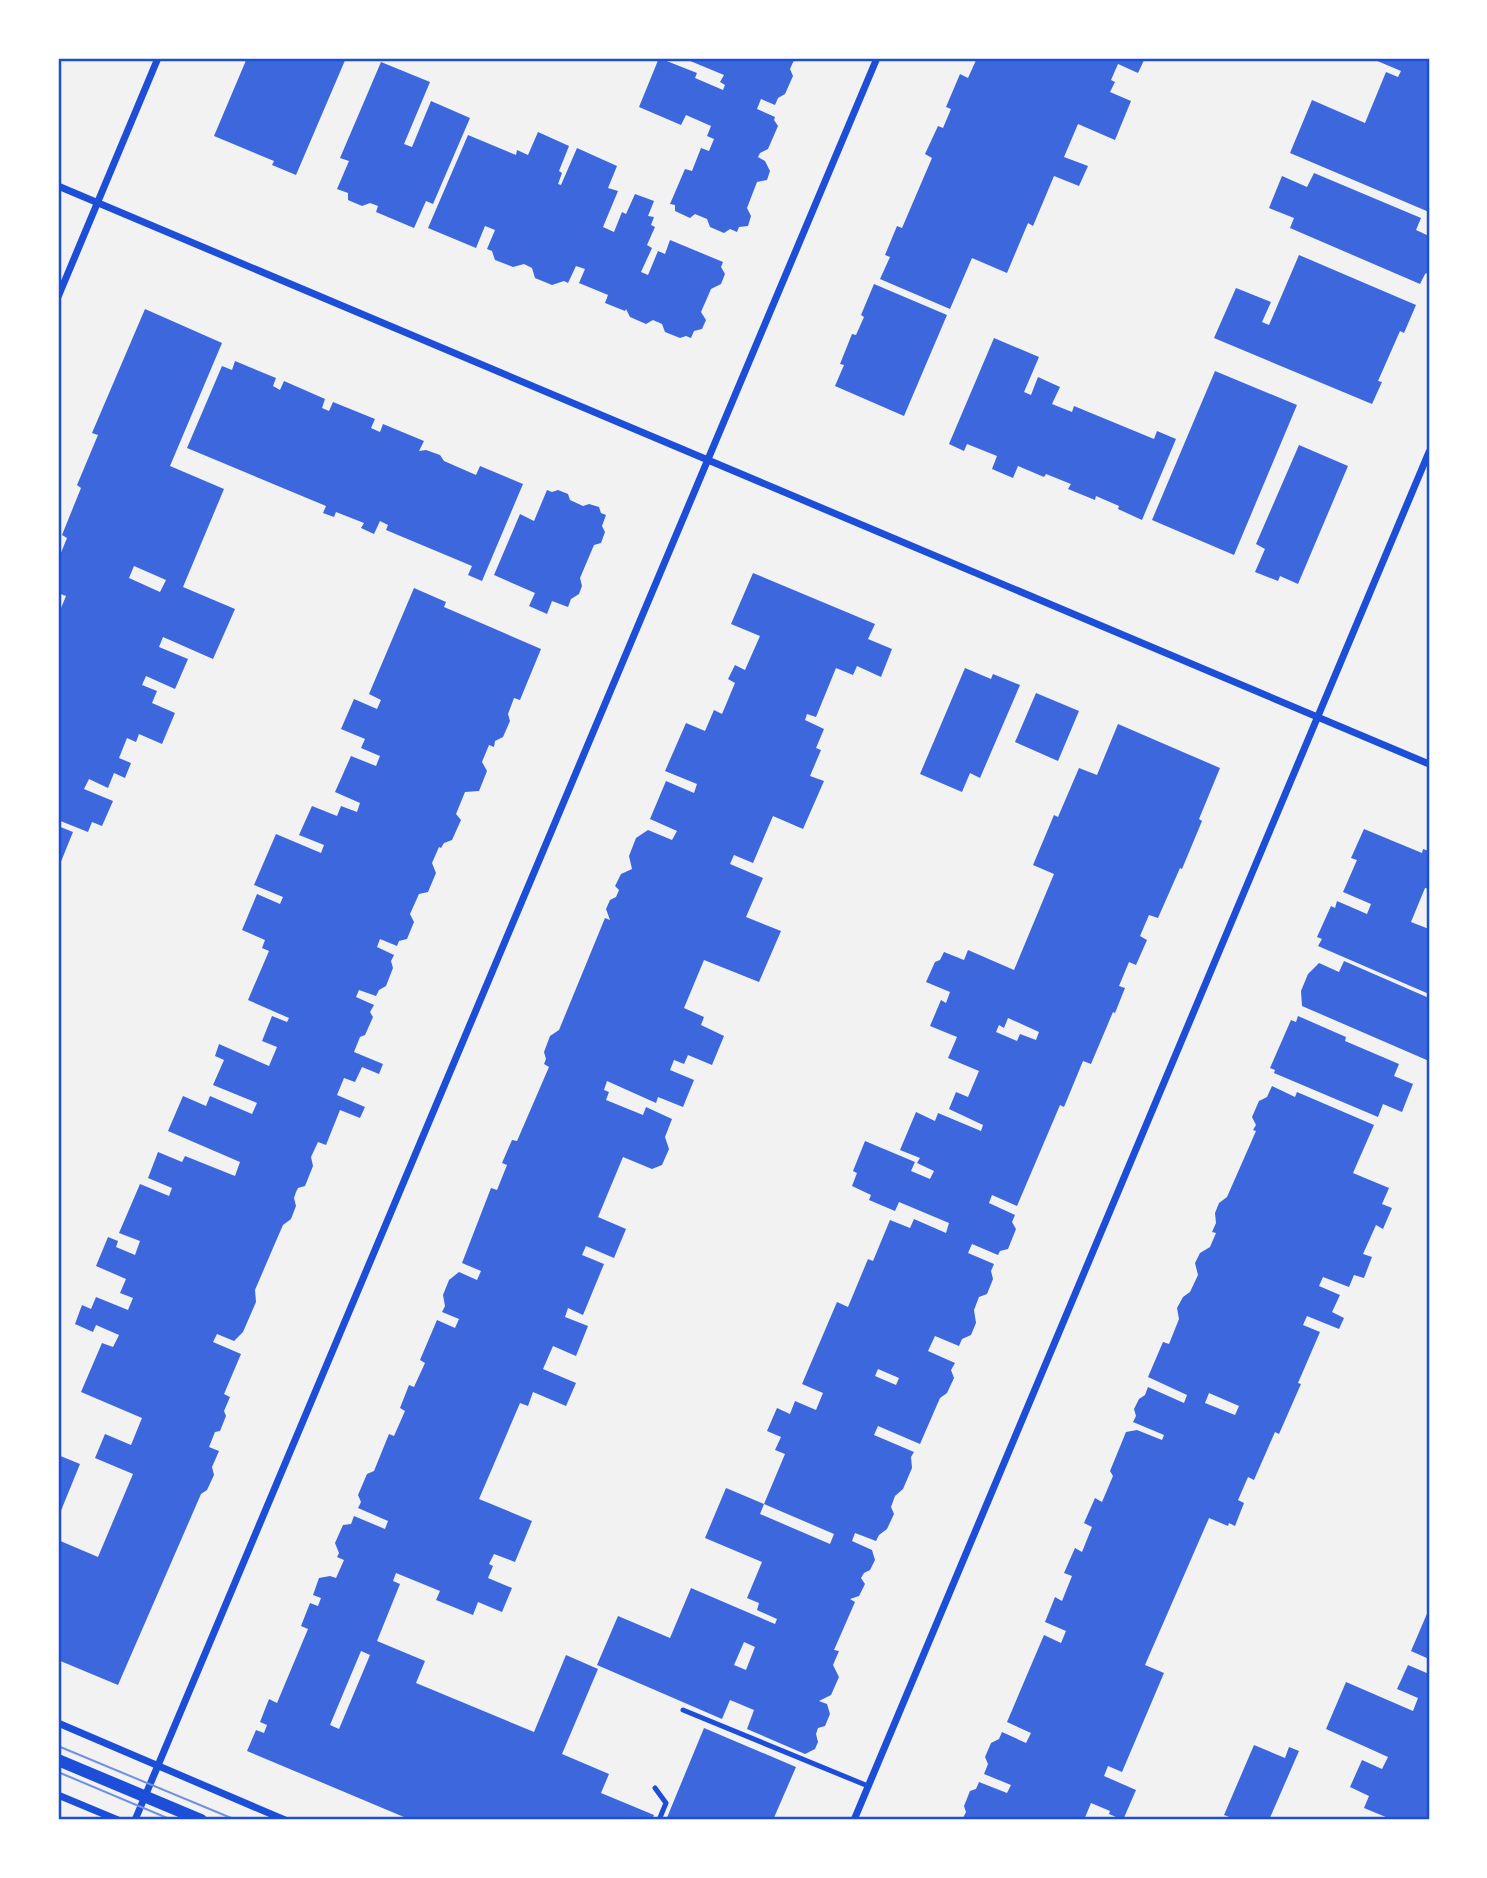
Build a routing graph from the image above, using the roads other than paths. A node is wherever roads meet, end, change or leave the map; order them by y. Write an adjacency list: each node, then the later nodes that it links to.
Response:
1 (158, 58): 4 (street)
2 (877, 58): 7 (street)
3 (58, 186): 4 (street)
4 (98, 202): 5 (street); 7 (street)
5 (58, 297)
6 (1429, 452): 8 (street)
7 (708, 459): 8 (street); 13 (street)
8 (1318, 716): 9 (street); 14 (street)
9 (1429, 764)
10 (683, 1710): 14 (lane)
11 (58, 1723): 13 (street)
12 (58, 1760): 17 (street)
13 (158, 1765): 17 (street); 21 (street)
14 (868, 1786): 23 (street)
15 (655, 1788): 22 (lane)
16 (58, 1795): 18 (street)
17 (145, 1796): 19 (street); 20 (street)
18 (118, 1820)
19 (135, 1820)
20 (201, 1820)
21 (285, 1820)
22 (659, 1820)
23 (853, 1820)

